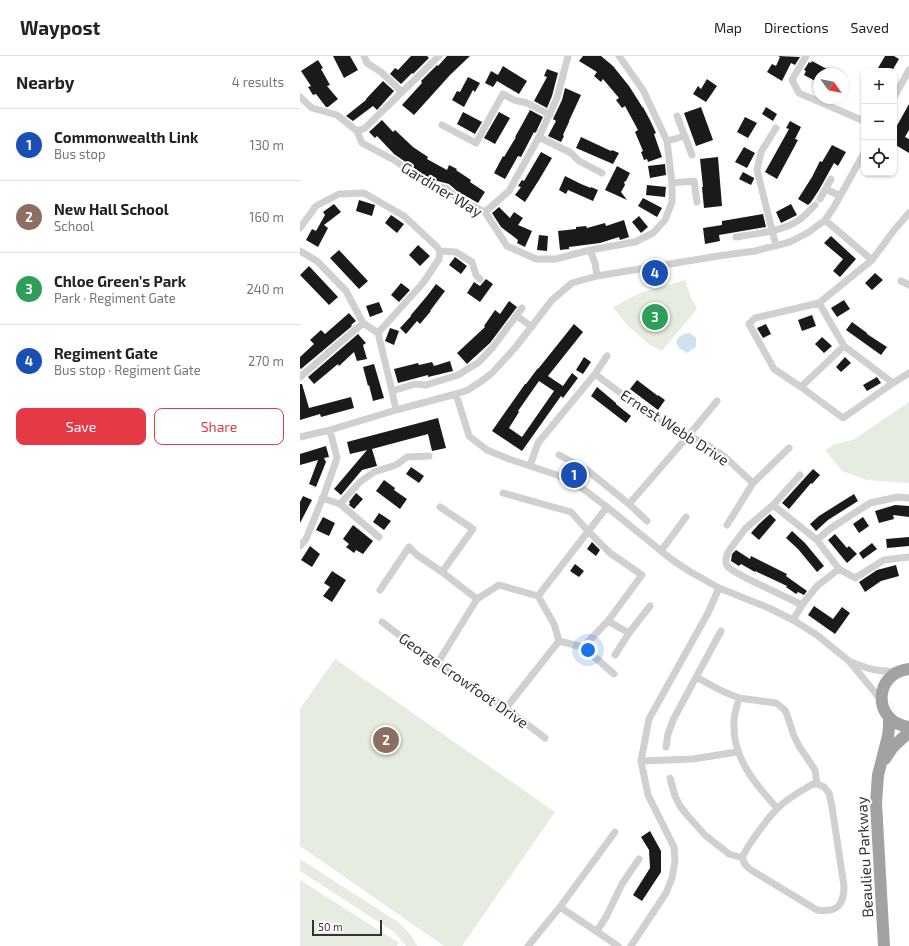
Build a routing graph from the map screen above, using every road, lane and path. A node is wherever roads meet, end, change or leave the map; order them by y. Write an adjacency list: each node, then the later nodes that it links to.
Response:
1 (364, 56): 7 (street)
2 (439, 56): 7 (street)
3 (568, 56): 10 (street)
4 (619, 56): 18 (street, Gardiner Way)
5 (806, 56): 12 (street)
6 (909, 70): 8 (street)
7 (402, 92): 15 (street)
8 (897, 92)
9 (300, 97): 15 (street, Gardiner Way)
10 (550, 115): 13 (street); 17 (street)
11 (677, 116): 16 (street)
12 (861, 120)
13 (442, 125)
14 (776, 128): 33 (street)
15 (358, 131): 29 (street, Gardiner Way)
16 (685, 136): 18 (street); 19 (street)
17 (539, 137): 21 (street); 29 (street)
18 (667, 141): 23 (street, Gardiner Way)
19 (692, 155)
20 (861, 158): 25 (street)
21 (602, 173)
22 (831, 179): 24 (street)
23 (672, 183): 27 (street); 36 (street, Gardiner Way)
24 (826, 189): 25 (street); 26 (street)
25 (840, 196): 31 (street)
26 (820, 199)
27 (697, 202)
28 (815, 205): 33 (street)
29 (484, 212): 36 (street, Gardiner Way)
30 (909, 213): 39 (street)
31 (825, 220): 35 (street); 39 (street)
32 (300, 228): 37 (street)
33 (773, 231): 34 (street); 35 (street)
34 (736, 237)
35 (776, 246): 40 (street)
36 (590, 250): 40 (street)
37 (440, 251): 41 (street); 49 (street)
38 (300, 252): 47 (street)
39 (872, 260): 44 (street)
40 (597, 276): 48 (street)
41 (480, 278)
42 (901, 281): 43 (street)
43 (909, 285)
44 (819, 303): 50 (street); 56 (street)
45 (522, 308): 46 (street)
46 (517, 316): 48 (street); 57 (street)
47 (362, 323): 49 (street); 54 (street)
48 (532, 327): 58 (street)
49 (378, 333): 57 (street)
50 (844, 346): 55 (street); 56 (street)
51 (607, 356): 53 (street)
52 (909, 373): 55 (street)
53 (595, 374): 62 (street, Ernest Webb Drive); 67 (street)
54 (300, 376)
55 (893, 383): 56 (street)
56 (801, 387)
57 (392, 391): 60 (street)
58 (456, 394): 60 (street); 67 (street)
59 (717, 401): 62 (street)
60 (396, 410): 61 (street)
61 (330, 430): 63 (street); 71 (street)
62 (689, 435): 69 (street, Ernest Webb Drive); 74 (street)
63 (300, 437)
64 (789, 448): 69 (street)
65 (559, 455): 74 (street)
66 (429, 456): 73 (street)
67 (530, 466): 77 (street)
68 (800, 475): 75 (street)
69 (753, 483): 80 (street)
70 (503, 493): 81 (street)
71 (322, 498): 73 (street); 84 (street)
72 (909, 498): 83 (street)
73 (340, 504): 82 (street)
74 (630, 504): 79 (street)
75 (773, 505): 83 (street); 93 (street)
76 (440, 507): 88 (street)
77 (607, 507): 81 (street); 85 (street)
78 (686, 517): 85 (street)
79 (647, 521)
80 (727, 525)
81 (588, 531): 91 (street); 96 (street)
82 (379, 537)
83 (817, 540): 87 (street)
84 (300, 546)
85 (661, 551): 89 (street)
86 (909, 557): 87 (street)
87 (839, 569): 93 (street)
88 (442, 572): 90 (street); 92 (street)
89 (719, 588): 95 (street); 117 (street)
90 (380, 590)
91 (538, 596): 92 (street); 100 (street)
92 (476, 599): 104 (street)
93 (802, 605): 95 (street)
94 (650, 606): 99 (street)
95 (793, 620): 103 (street)
96 (608, 621): 99 (street); 101 (street)
97 (382, 622): 104 (street, George Crowfoot Drive)
98 (721, 631): 107 (street)
99 (629, 632): 102 (street)
100 (559, 641): 101 (street); 110 (street)
101 (583, 647): 106 (street)
102 (615, 655)
103 (849, 661): 105 (street); 109 (street)
104 (437, 664): 110 (street, George Crowfoot Drive)
105 (904, 670): 109 (highway)
106 (614, 674)
107 (696, 677): 108 (street); 115 (street)
108 (739, 698): 116 (street); 120 (street)
109 (882, 701): 111 (highway)
110 (506, 708): 114 (street, George Crowfoot Drive)
111 (889, 718): 112 (highway); 118 (highway, Beaulieu Parkway)
112 (909, 727)
113 (909, 732): 118 (highway, Beaulieu Parkway)
114 (545, 738)
115 (666, 747)
116 (737, 752): 117 (street); 121 (street)
117 (641, 761): 129 (street)
118 (880, 767): 130 (highway, Beaulieu Parkway)
119 (670, 778): 123 (street)
120 (817, 784): 121 (street); 123 (street)
121 (777, 808): 123 (street)
122 (616, 832): 125 (street)
123 (743, 858)
124 (639, 859): 126 (street)
125 (560, 907): 126 (street); 127 (street)
126 (597, 932): 128 (street)
127 (528, 946)
128 (618, 946)
129 (631, 946)
130 (884, 946)

